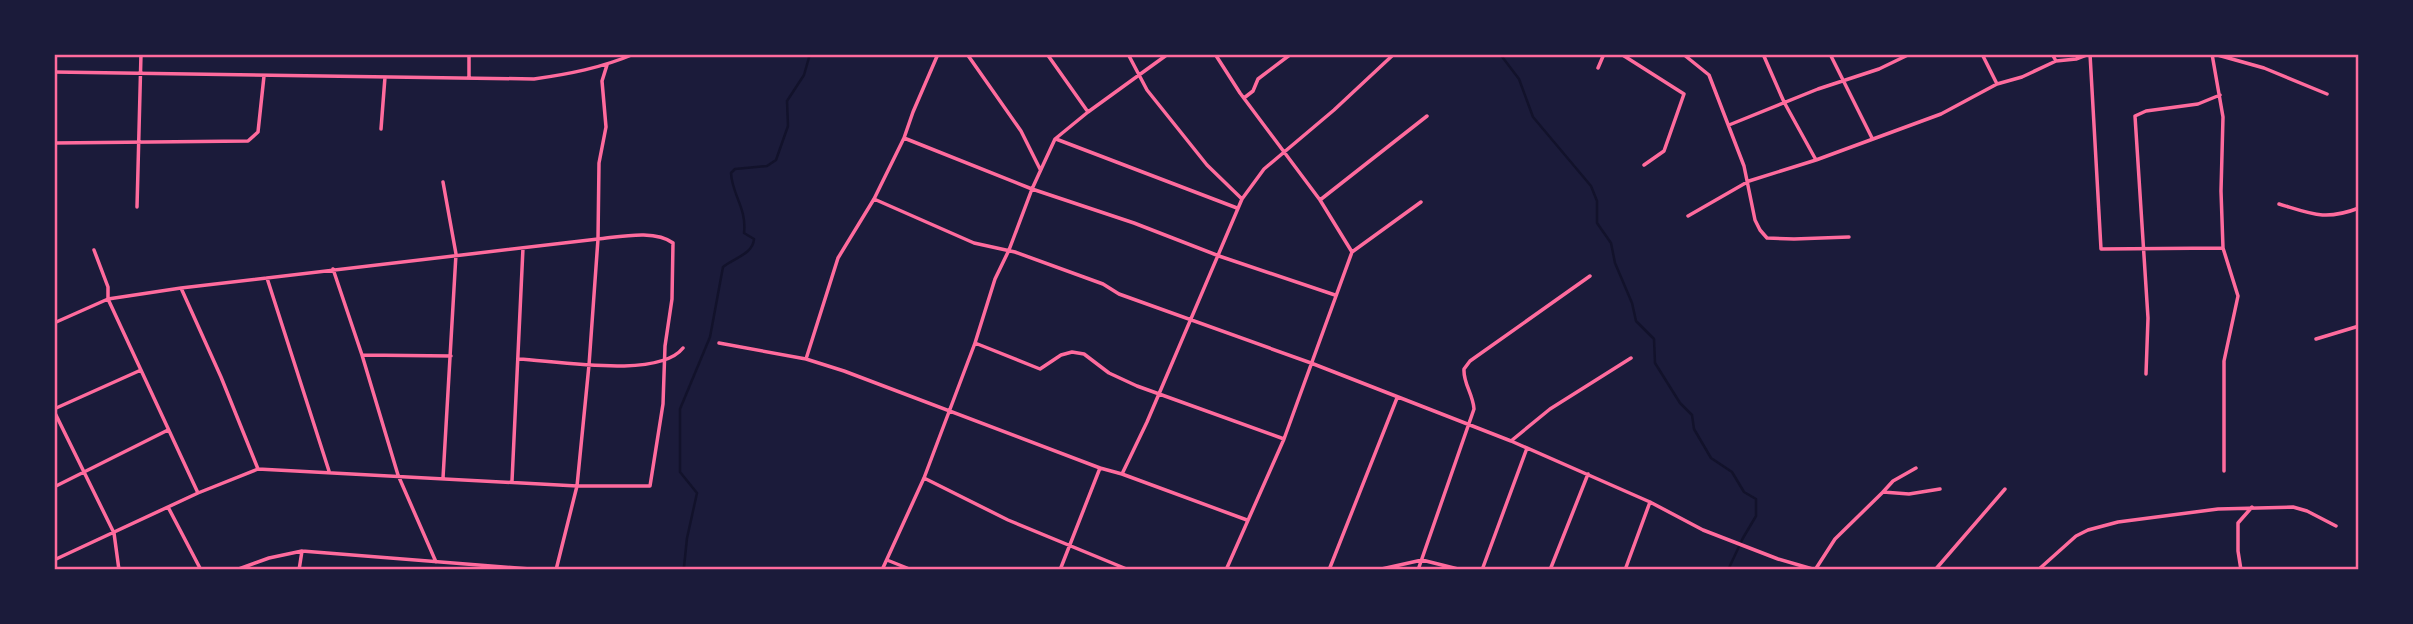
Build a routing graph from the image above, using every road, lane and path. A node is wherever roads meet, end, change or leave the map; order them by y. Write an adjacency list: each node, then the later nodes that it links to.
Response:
1 (141, 54): 27 (street)
2 (469, 54): 31 (street)
3 (634, 54): 24 (street)
4 (938, 54): 42 (street)
5 (967, 54): 50 (street)
6 (1046, 54): 38 (street)
7 (1128, 54): 28 (street)
8 (1168, 54): 28 (street)
9 (1214, 54): 36 (street)
10 (1291, 54): 36 (street)
11 (1604, 54): 25 (street)
12 (1621, 54): 49 (street)
13 (1683, 54): 40 (street)
14 (1763, 54): 37 (street)
15 (1830, 54): 32 (street)
16 (1910, 54): 22 (street)
17 (1982, 54): 33 (street)
18 (2052, 54): 23 (street)
19 (2090, 54): 23 (street); 65 (street)
20 (2213, 54): 34 (street); 35 (street)
21 (1391, 56): 47 (street)
22 (1903, 56): 32 (street)
23 (2056, 61): 33 (street)
24 (607, 65): 31 (street); 64 (street)
25 (1598, 68)
26 (54, 72): 27 (street)
27 (141, 73): 29 (street); 45 (street)
28 (1141, 75): 38 (street); 55 (street)
29 (264, 76): 30 (street); 45 (street)
30 (385, 77): 31 (street); 41 (street)
31 (469, 77)
32 (1845, 81): 37 (street); 43 (street)
33 (1997, 84): 43 (street)
34 (2327, 94)
35 (2220, 95): 65 (street); 67 (street)
36 (1244, 98): 47 (street)
37 (1784, 102): 40 (street); 48 (street)
38 (1088, 112): 44 (street)
39 (1427, 116): 56 (street)
40 (1729, 125): 51 (street)
41 (381, 129)
42 (904, 138): 53 (street); 54 (street)
43 (1871, 138): 48 (street)
44 (1055, 139): 50 (street); 60 (street)
45 (138, 142): 46 (street); 59 (street)
46 (54, 143)
47 (1285, 152): 55 (street); 56 (street)
48 (1816, 160): 51 (street)
49 (1644, 165)
50 (1040, 169): 53 (street)
51 (1749, 181): 62 (street); 63 (street)
52 (443, 182): 71 (street)
53 (1032, 189): 69 (street); 72 (street)
54 (874, 199): 69 (street); 90 (street)
55 (1242, 199): 60 (street)
56 (1320, 200): 70 (street)
57 (1421, 202): 70 (street)
58 (2279, 204): 61 (street)
59 (137, 207)
60 (1237, 208): 72 (street)
61 (2359, 208)
62 (1688, 216)
63 (1849, 237)
64 (598, 239): 66 (street); 91 (street); 93 (street)
65 (2143, 247): 67 (street); 95 (street)
66 (523, 248): 71 (street); 89 (street)
67 (2223, 248): 109 (street)
68 (94, 250): 78 (street)
69 (1009, 250): 79 (street); 84 (street)
70 (1352, 252): 77 (street)
71 (456, 254): 73 (street); 87 (street)
72 (1219, 256): 77 (street); 79 (street)
73 (333, 269): 75 (street); 86 (street)
74 (1590, 276): 100 (street)
75 (267, 278): 76 (street); 108 (street)
76 (181, 288): 78 (street); 107 (street)
77 (1335, 295): 92 (street)
78 (108, 299): 80 (street); 94 (street)
79 (1190, 318): 92 (street); 96 (street)
80 (54, 323)
81 (2359, 326): 82 (street)
82 (2316, 340)
83 (719, 343): 90 (street)
84 (975, 343): 96 (street); 99 (street)
85 (683, 348): 91 (street)
86 (362, 355): 87 (street); 113 (street)
87 (451, 356): 114 (street)
88 (1631, 358): 103 (street)
89 (519, 359): 93 (street); 116 (street)
90 (806, 359): 99 (street)
91 (665, 360): 93 (street); 117 (street)
92 (1311, 363): 97 (street); 102 (street)
93 (589, 365): 117 (street)
94 (141, 370): 98 (street); 101 (street)
95 (2146, 374)
96 (1160, 393): 102 (street); 111 (street)
97 (1397, 398): 100 (street); 146 (street)
98 (54, 410): 110 (street)
99 (948, 412): 105 (street); 115 (street)
100 (1469, 427): 103 (street); 133 (street)
101 (168, 430): 110 (street); 122 (street)
102 (1284, 439): 126 (street)
103 (1511, 441): 104 (street)
104 (1527, 448): 112 (street); 150 (street)
105 (1100, 468): 111 (street); 129 (street)
106 (1916, 468): 121 (street)
107 (258, 469): 108 (street); 122 (street)
108 (329, 471): 113 (street)
109 (2224, 471)
110 (84, 472): 118 (street); 128 (street)
111 (1122, 474): 126 (street)
112 (1588, 474): 123 (street); 151 (street)
113 (398, 475): 114 (street); 134 (street)
114 (443, 478): 116 (street)
115 (923, 478): 129 (street); 132 (street)
116 (512, 481): 117 (street)
117 (577, 486): 140 (street)
118 (54, 487)
119 (1941, 489): 121 (street)
120 (2005, 489): 154 (street)
121 (1883, 492): 153 (street)
122 (198, 493): 124 (street)
123 (1650, 502): 152 (street); 153 (street)
124 (169, 507): 128 (street); 136 (street)
125 (2252, 507): 127 (street); 155 (street); 156 (street)
126 (1247, 520): 145 (street)
127 (2336, 526)
128 (114, 533): 131 (street); 135 (street)
129 (1069, 545): 143 (street); 144 (street)
130 (302, 551): 134 (street); 137 (street); 138 (street)
131 (54, 560)
132 (887, 560): 141 (street); 142 (street)
133 (1422, 560): 147 (street); 148 (street); 149 (street)
134 (436, 562): 139 (street)
135 (119, 570)
136 (201, 570)
137 (236, 570)
138 (299, 570)
139 (543, 570)
140 (555, 570)
141 (883, 570)
142 (912, 570)
143 (1060, 570)
144 (1129, 570)
145 (1226, 570)
146 (1329, 570)
147 (1377, 570)
148 (1418, 570)
149 (1462, 570)
150 (1482, 570)
151 (1550, 570)
152 (1625, 570)
153 (1815, 570)
154 (1935, 570)
155 (2038, 570)
156 (2241, 570)

